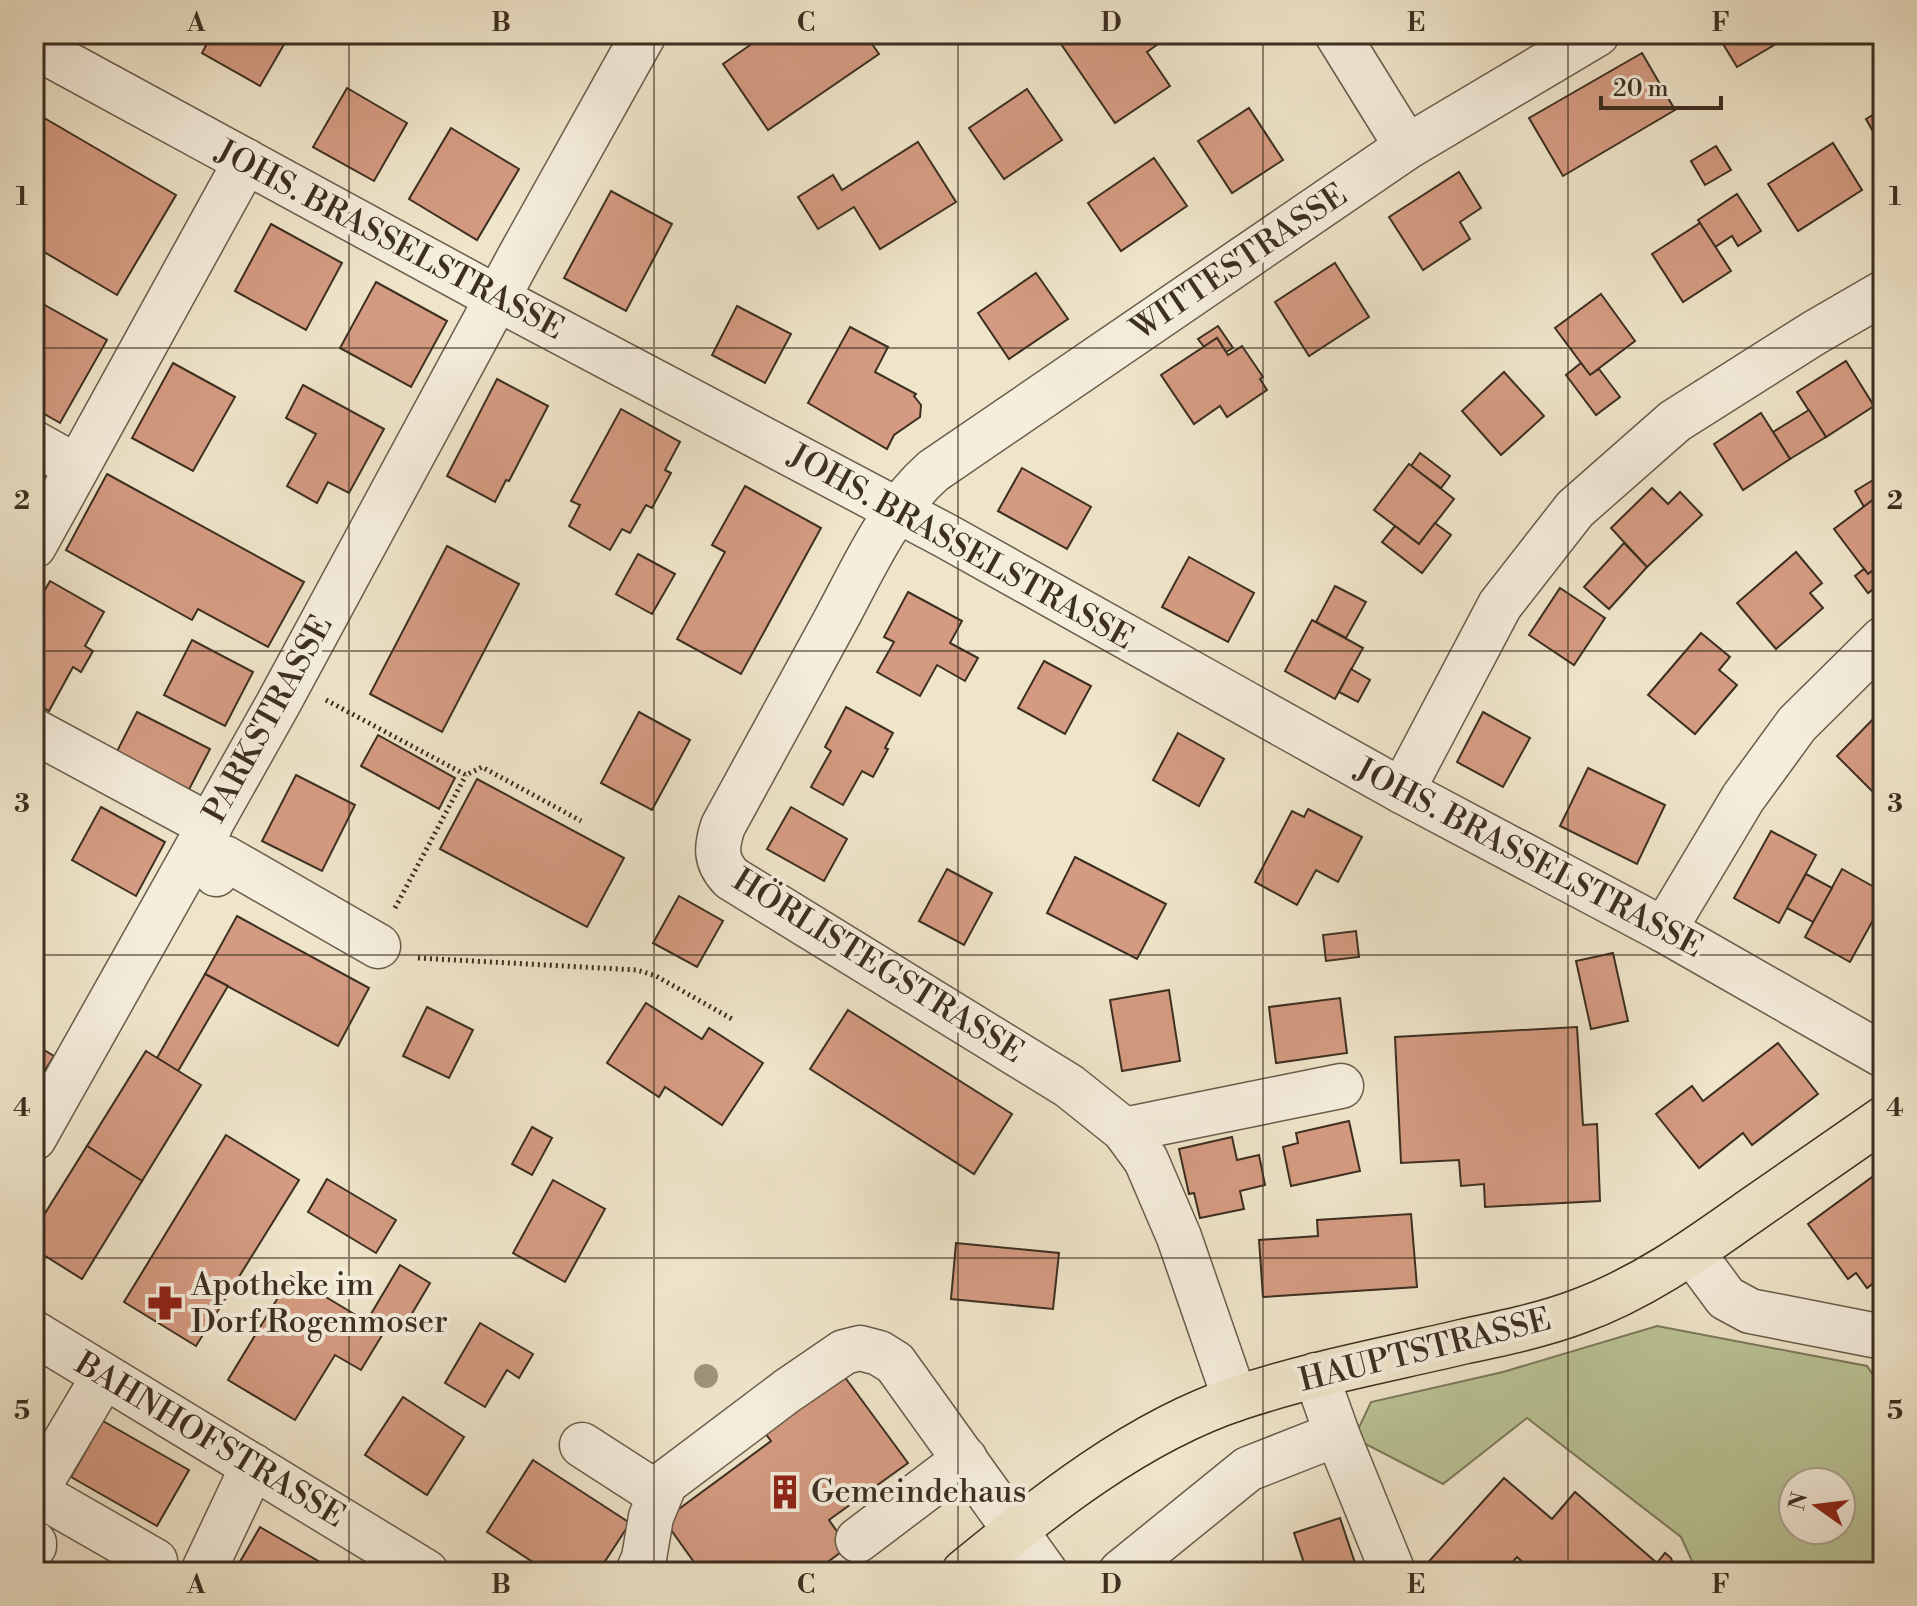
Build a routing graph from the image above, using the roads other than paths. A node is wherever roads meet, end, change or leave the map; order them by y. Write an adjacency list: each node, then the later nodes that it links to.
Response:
1 (644, 34): 8 (street, PARKSTRASSE)
2 (1337, 34): 5 (street)
3 (1597, 34): 5 (street, WITTESTRASSE)
4 (34, 46): 6 (street, JOHS. BRASSELSTRASSE)
5 (1407, 147): 11 (street, WITTESTRASSE)
6 (246, 161): 8 (street, JOHS. BRASSELSTRASSE); 10 (street)
7 (1883, 293): 15 (street)
8 (497, 298): 11 (street, JOHS. BRASSELSTRASSE); 16 (street, PARKSTRASSE)
9 (34, 443): 10 (street)
10 (77, 467): 12 (street)
11 (896, 509): 15 (street, JOHS. BRASSELSTRASSE); 23 (street, HÖRLISTEGSTRASSE)
12 (34, 546)
13 (1883, 639): 18 (street)
14 (34, 731): 16 (street)
15 (1402, 791): 18 (street, JOHS. BRASSELSTRASSE)
16 (210, 826): 24 (street, PARKSTRASSE)
17 (216, 874): 19 (street)
18 (1664, 930): 20 (street, JOHS. BRASSELSTRASSE)
19 (377, 945)
20 (1883, 1055)
21 (1341, 1086): 23 (street)
22 (1883, 1119): 25 (main road, HAUPTSTRASSE)
23 (1124, 1130): 30 (street, HÖRLISTEGSTRASSE)
24 (34, 1138)
25 (1692, 1252): 27 (street); 28 (main road, HAUPTSTRASSE)
26 (34, 1333): 29 (street, BAHNHOFSTRASSE)
27 (1883, 1337)
28 (1316, 1375): 30 (main road, HAUPTSTRASSE); 31 (street)
29 (104, 1376): 34 (street, BAHNHOFSTRASSE); 35 (street)
30 (1235, 1399): 37 (main road, HAUPTSTRASSE)
31 (1337, 1434): 45 (street); 46 (street)
32 (582, 1445): 36 (street)
33 (965, 1459): 36 (street); 37 (street); 38 (street)
34 (253, 1466): 40 (street); 41 (street, BAHNHOFSTRASSE)
35 (35, 1493): 39 (street)
36 (658, 1494): 42 (street)
37 (1016, 1530): 43 (main road, HAUPTSTRASSE); 44 (street)
38 (858, 1540)
39 (155, 1561)
40 (203, 1572)
41 (426, 1572)
42 (638, 1572)
43 (964, 1572)
44 (1045, 1572)
45 (1121, 1572)
46 (1393, 1572)

